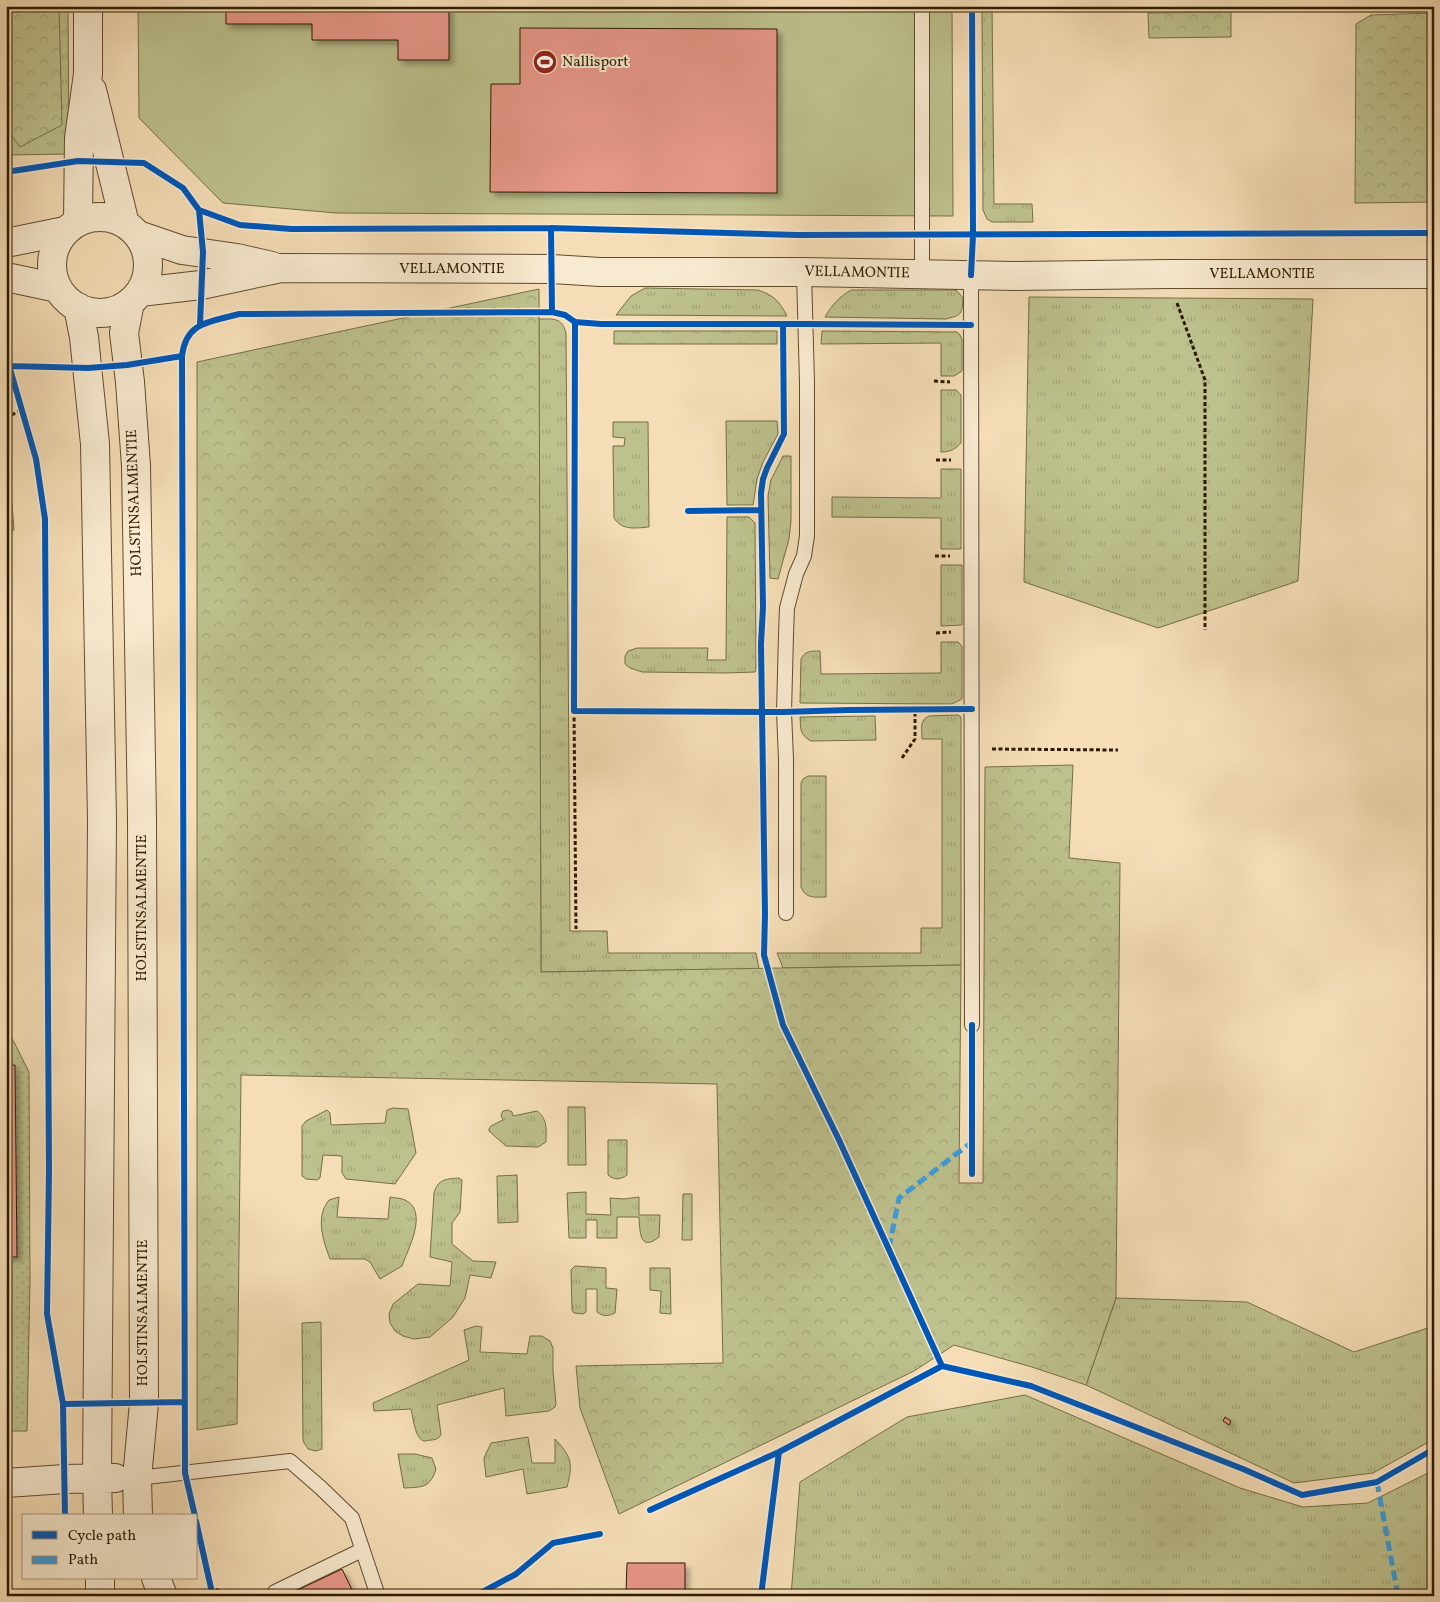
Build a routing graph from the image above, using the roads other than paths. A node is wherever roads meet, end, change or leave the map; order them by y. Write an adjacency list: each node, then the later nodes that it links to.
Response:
1 (88, 6): 3 (street)
2 (922, 6): 9 (lane)
3 (88, 74): 4 (street); 5 (street)
4 (72, 227): 5 (street); 6 (street); 13 (street)
5 (132, 229): 7 (street, VELLAMONTIE); 14 (street)
6 (6, 243)
7 (281, 268): 8 (street, VELLAMONTIE); 14 (street, VELLAMONTIE)
8 (804, 272): 9 (street, VELLAMONTIE); 16 (lane)
9 (922, 274): 11 (street, VELLAMONTIE)
10 (1434, 274): 11 (street, VELLAMONTIE)
11 (971, 275): 17 (lane)
12 (6, 277): 13 (street)
13 (58, 288): 15 (street)
14 (135, 297): 15 (street); 19 (street, HOLSTINSALMENTIE)
15 (78, 307): 18 (street)
16 (786, 912)
17 (972, 1025)
18 (97, 1478): 19 (street); 20 (street); 21 (street)
19 (137, 1478): 22 (street, HOLSTINSALMENTIE); 23 (lane)
20 (6, 1483)
21 (98, 1514)
22 (138, 1514)
23 (362, 1550): 28 (lane); 29 (lane)
24 (100, 1580): 26 (street)
25 (157, 1580): 27 (street)
26 (100, 1596)
27 (163, 1596)
28 (277, 1596)
29 (378, 1596)

